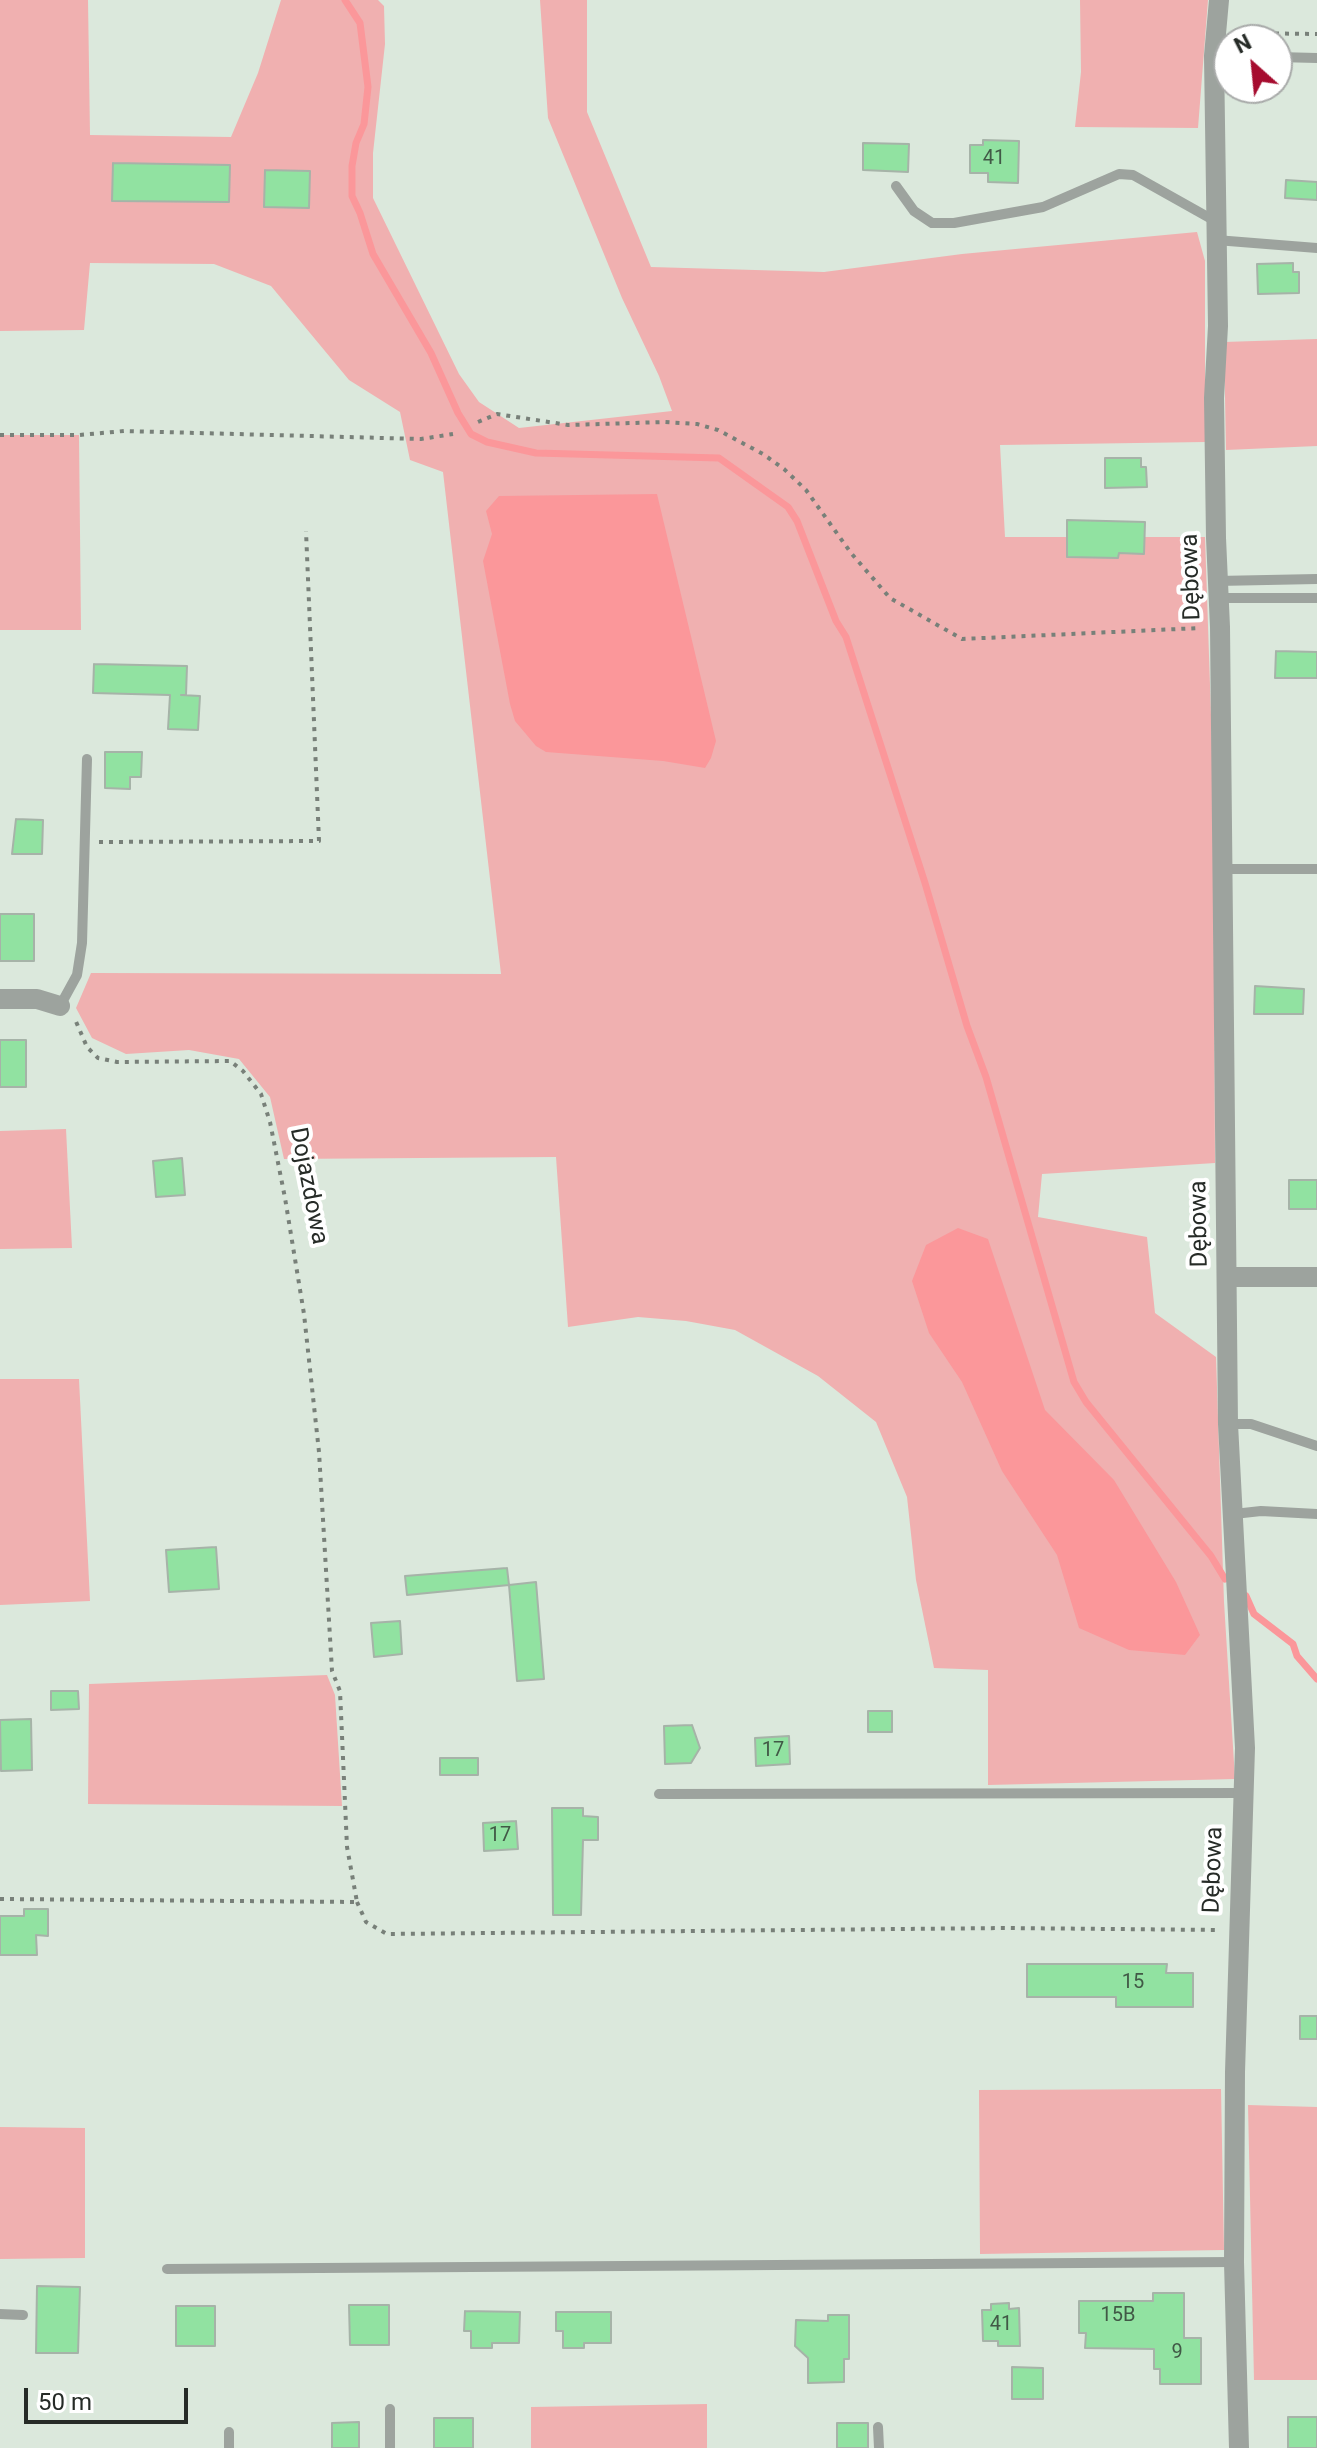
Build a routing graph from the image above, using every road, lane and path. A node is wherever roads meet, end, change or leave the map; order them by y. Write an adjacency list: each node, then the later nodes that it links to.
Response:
1 (1219, 0): 2 (street, Dębowa)
2 (1217, 24)
3 (1293, 34): 4 (path)
4 (1317, 34)
5 (1293, 57): 6 (lane)
6 (1317, 58)
7 (1220, 104): 9 (street, Dębowa)
8 (896, 186): 9 (lane)
9 (1216, 230): 10 (lane); 16 (street, Dębowa)
10 (1317, 248)
11 (478, 422): 18 (path)
12 (453, 434): 13 (path)
13 (0, 435)
14 (306, 531): 20 (path)
15 (1317, 579): 16 (lane)
16 (1217, 589): 17 (lane); 18 (street, Dębowa)
17 (1317, 598)
18 (1220, 627): 21 (street, Dębowa)
19 (87, 759): 20 (lane)
20 (85, 842): 24 (lane)
21 (1223, 869): 22 (lane); 25 (street, Dębowa)
22 (1317, 869)
23 (0, 999): 24 (street)
24 (60, 1006): 34 (path, Dojazdowa)
25 (1227, 1277): 26 (street); 27 (street, Dębowa)
26 (1317, 1277)
27 (1228, 1424): 28 (lane); 29 (street, Dębowa)
28 (1317, 1446)
29 (1234, 1514): 30 (lane); 31 (street, Dębowa)
30 (1317, 1514)
31 (1244, 1793): 32 (lane); 35 (street, Dębowa)
32 (659, 1794)
33 (0, 1899): 34 (path)
34 (357, 1902): 35 (path)
35 (1238, 1930): 36 (street, Dębowa)
36 (1234, 2262): 37 (lane); 46 (street, Dębowa)
37 (167, 2269)
38 (0, 2314): 39 (lane)
39 (23, 2315)
40 (390, 2409): 44 (lane)
41 (878, 2427): 45 (lane)
42 (229, 2432): 43 (lane)
43 (229, 2448)
44 (390, 2448)
45 (879, 2448)
46 (1239, 2448)

